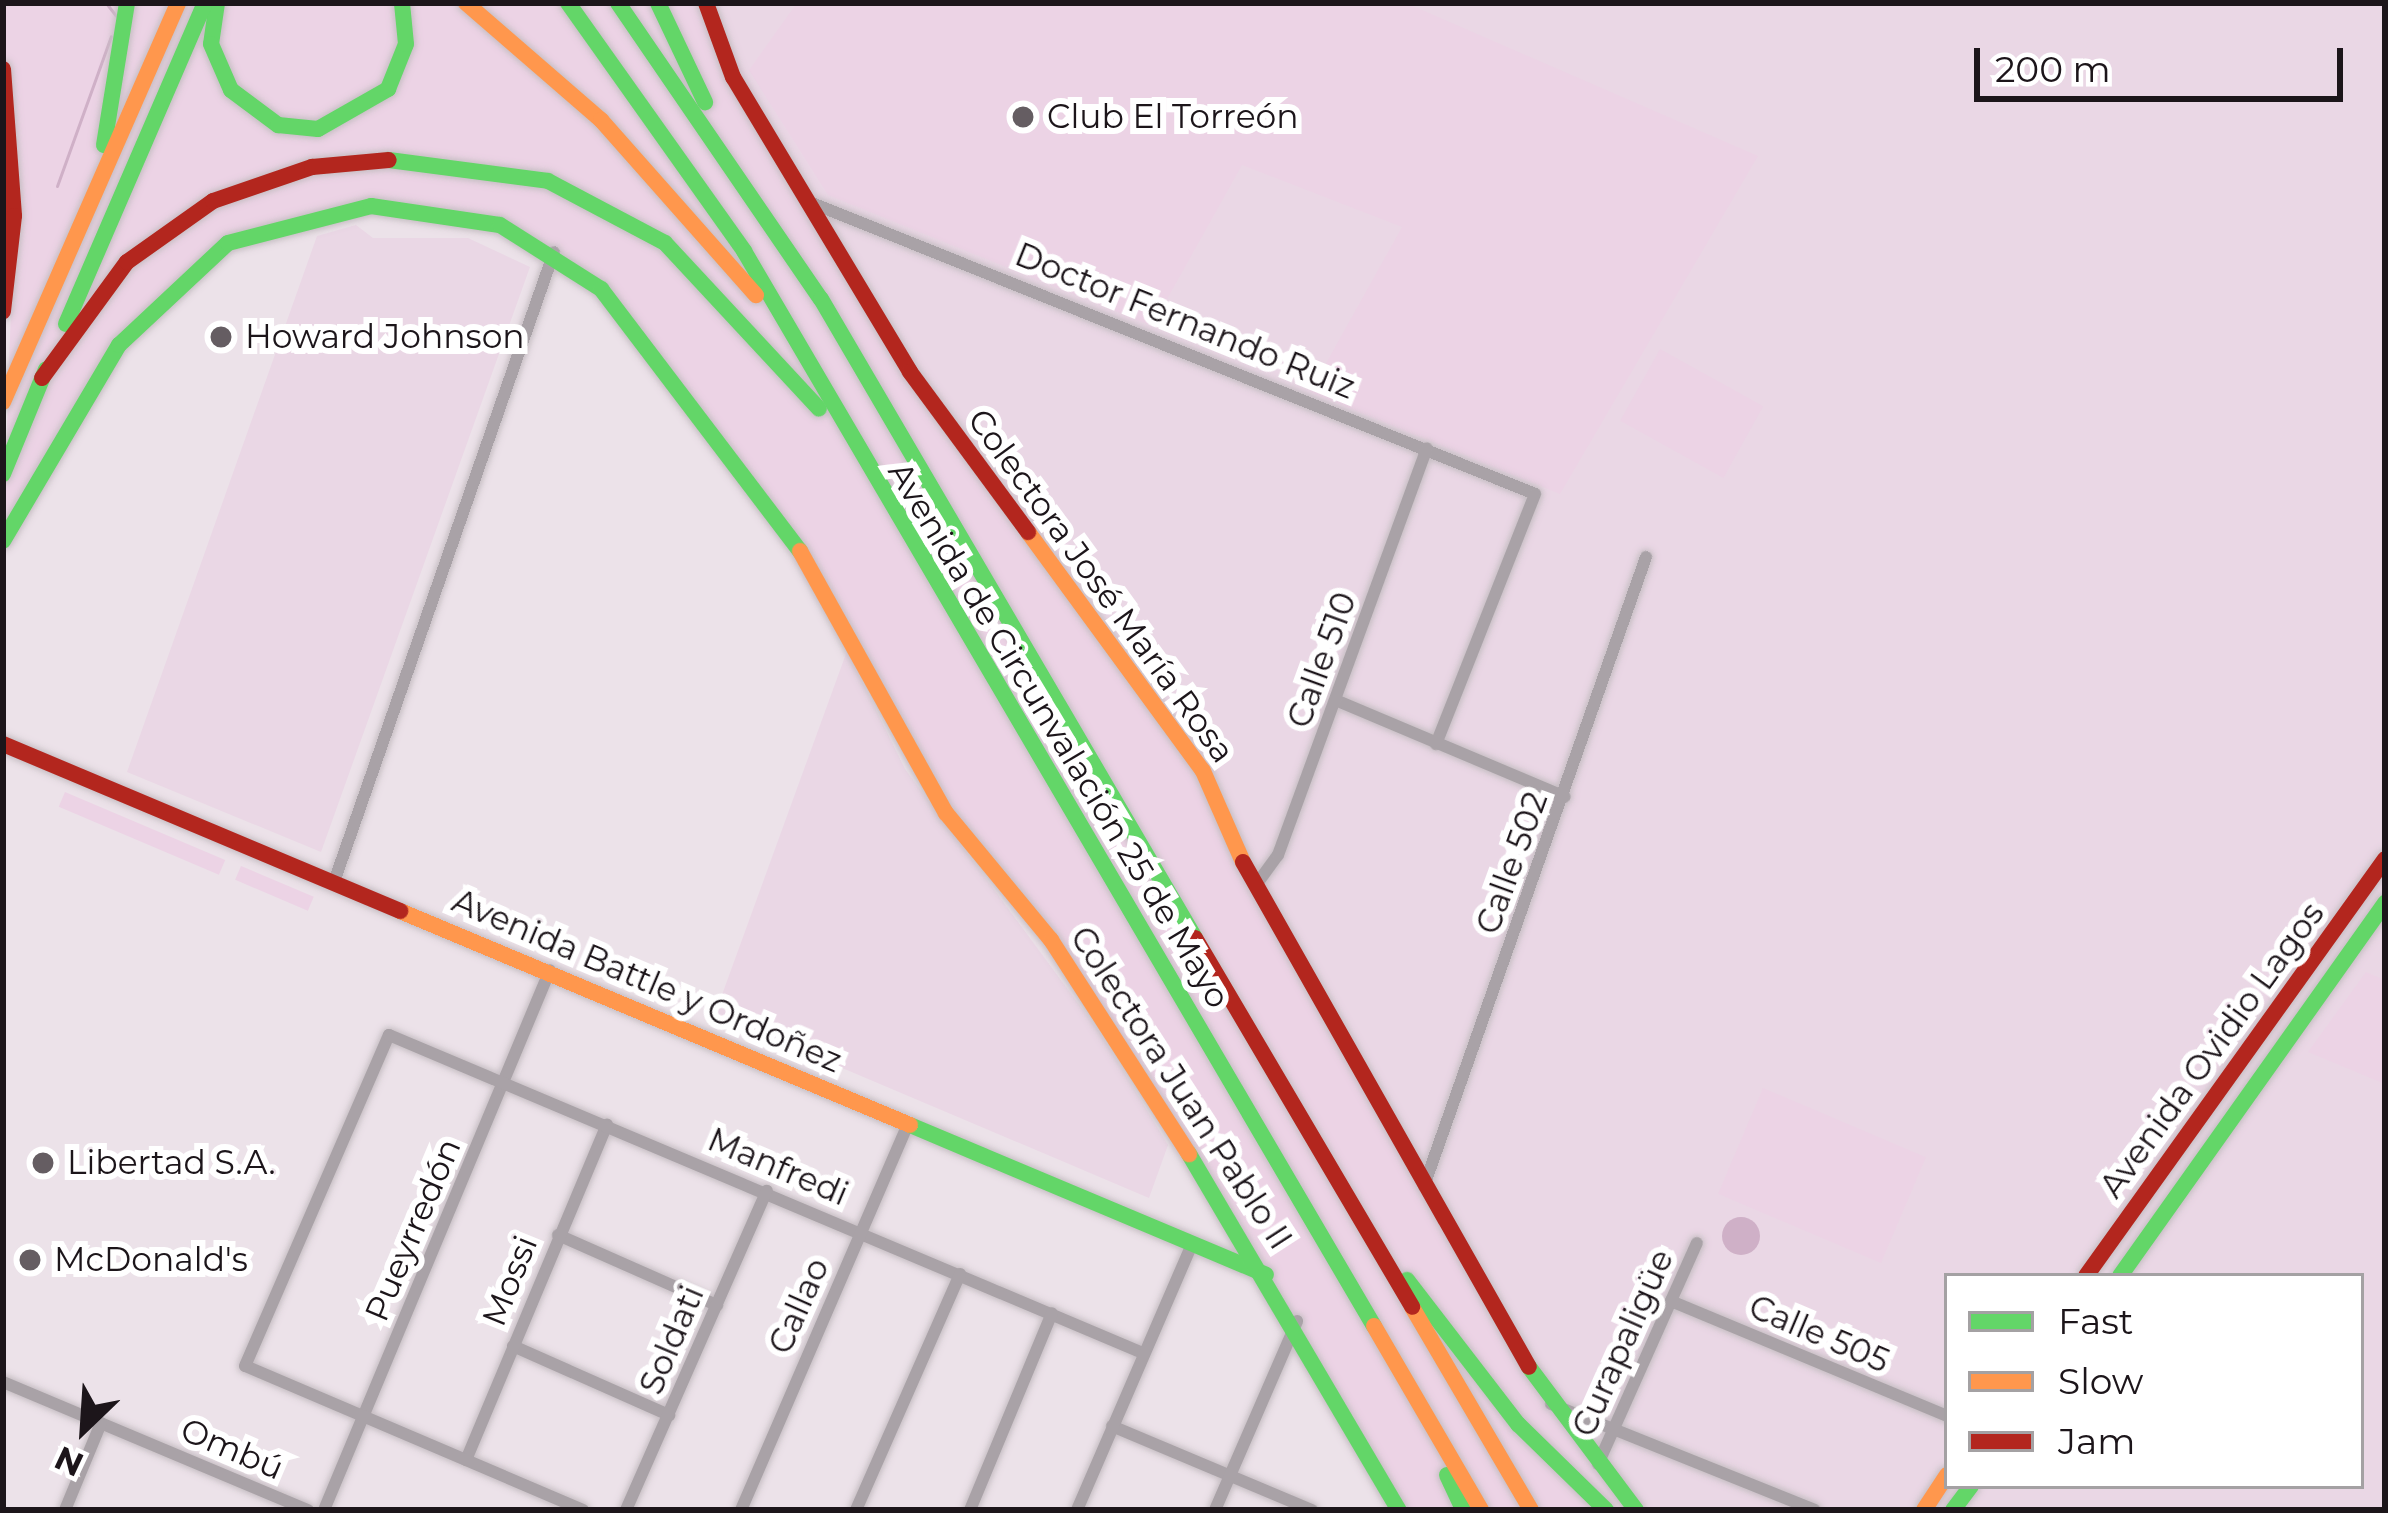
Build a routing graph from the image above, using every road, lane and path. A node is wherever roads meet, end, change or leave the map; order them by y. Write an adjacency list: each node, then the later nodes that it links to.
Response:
1 (127, 3): 14 (main road)
2 (178, 3): 14 (main road)
3 (205, 3): 18 (main road)
4 (217, 3): 5 (main road)
5 (402, 3)
6 (466, 3): 17 (main road)
7 (568, 3): 17 (main road, Avenida de Circunvalación 25 de Mayo)
8 (618, 3): 12 (main road, Avenida de Circunvalación 25 de Mayo)
9 (658, 3): 12 (main road)
10 (706, 3): 13 (main road, Colectora José María Rosa)
11 (3, 69): 16 (main road)
12 (737, 167): 43 (main road, Avenida de Circunvalación 25 de Mayo)
13 (812, 203): 21 (street, Doctor Fernando Ruiz); 31 (main road, Colectora José María Rosa)
14 (76, 231): 19 (main road)
15 (554, 252): 23 (main road, Colectora Juan Pablo II); 30 (street); 47 (main road, Colectora Juan Pablo II)
16 (3, 310)
17 (783, 328): 20 (main road, Avenida de Circunvalación 25 de Mayo)
18 (42, 378): 20 (main road); 22 (main road)
19 (3, 401)
20 (849, 443): 54 (main road, Avenida de Circunvalación 25 de Mayo)
21 (1427, 448): 25 (street, Calle 510); 27 (street, Doctor Fernando Ruiz)
22 (3, 474)
23 (3, 541)
24 (1646, 557): 28 (street, Calle 502)
25 (1338, 700): 27 (street); 31 (street, Calle 510)
26 (3, 744): 30 (main road, Avenida Battle y Ordoñez)
27 (1436, 744): 28 (street)
28 (1564, 797): 37 (street, Calle 502)
29 (2385, 859): 44 (main road, Avenida Ovidio Lagos)
30 (334, 882): 33 (main road, Avenida Battle y Ordoñez)
31 (1256, 884): 37 (main road, Colectora José María Rosa)
32 (2385, 903): 45 (main road, Avenida Ovidio Lagos)
33 (550, 970): 34 (street, Pueyrredón); 36 (main road, Avenida Battle y Ordoñez)
34 (505, 1082): 35 (street, Manfredi); 59 (street, Pueyrredón); 59 (street, Manfredi)
35 (607, 1124): 38 (street, Manfredi); 40 (street, Mossi)
36 (908, 1124): 39 (street, Callao); 42 (main road, Avenida Battle y Ordoñez)
37 (1424, 1186): 56 (main road, Colectora José María Rosa)
38 (766, 1191): 39 (street, Manfredi); 49 (street, Soldati)
39 (861, 1232): 46 (street, Manfredi); 72 (street, Callao)
40 (558, 1235): 49 (street); 52 (street, Mossi)
41 (1697, 1243): 48 (street, Curapaligüe)
42 (1191, 1246): 47 (main road, Avenida Battle y Ordoñez); 53 (street)
43 (1379, 1249): 81 (main road, Avenida de Circunvalación 25 de Mayo); 82 (main road)
44 (2088, 1273)
45 (2122, 1273)
46 (960, 1274): 50 (street, Manfredi); 73 (street)
47 (1267, 1276): 51 (main road, Colectora Juan Pablo II)
48 (1671, 1301): 58 (street, Calle 505); 61 (street, Curapaligüe)
49 (716, 1305): 57 (street, Soldati)
50 (1052, 1313): 53 (street, Manfredi); 74 (street)
51 (1298, 1321): 65 (street); 78 (main road, Colectora Juan Pablo II)
52 (514, 1346): 57 (street); 63 (street, Mossi)
53 (1144, 1353): 62 (street)
54 (1395, 1359): 79 (main road); 80 (main road, Avenida de Circunvalación 25 de Mayo)
55 (3, 1382): 60 (street, Ombú)
56 (1551, 1404): 61 (street); 64 (main road, Colectora José María Rosa)
57 (670, 1415): 71 (street, Soldati)
58 (1944, 1415)
59 (364, 1416): 63 (street); 69 (street, Pueyrredón)
60 (101, 1423): 67 (street); 68 (street, Ombú)
61 (1617, 1425): 64 (street, Curapaligüe); 84 (street)
62 (1112, 1426): 65 (street); 75 (street)
63 (466, 1460): 70 (street)
64 (1598, 1464): 83 (main road, Colectora José María Rosa)
65 (1230, 1475): 76 (street); 77 (street)
66 (1944, 1480): 85 (main road)
67 (64, 1510)
68 (308, 1510)
69 (324, 1510)
70 (583, 1510)
71 (626, 1510)
72 (741, 1510)
73 (856, 1510)
74 (970, 1510)
75 (1077, 1510)
76 (1215, 1510)
77 (1312, 1510)
78 (1399, 1510)
79 (1463, 1510)
80 (1481, 1510)
81 (1531, 1510)
82 (1606, 1510)
83 (1636, 1510)
84 (1816, 1510)
85 (1924, 1510)

